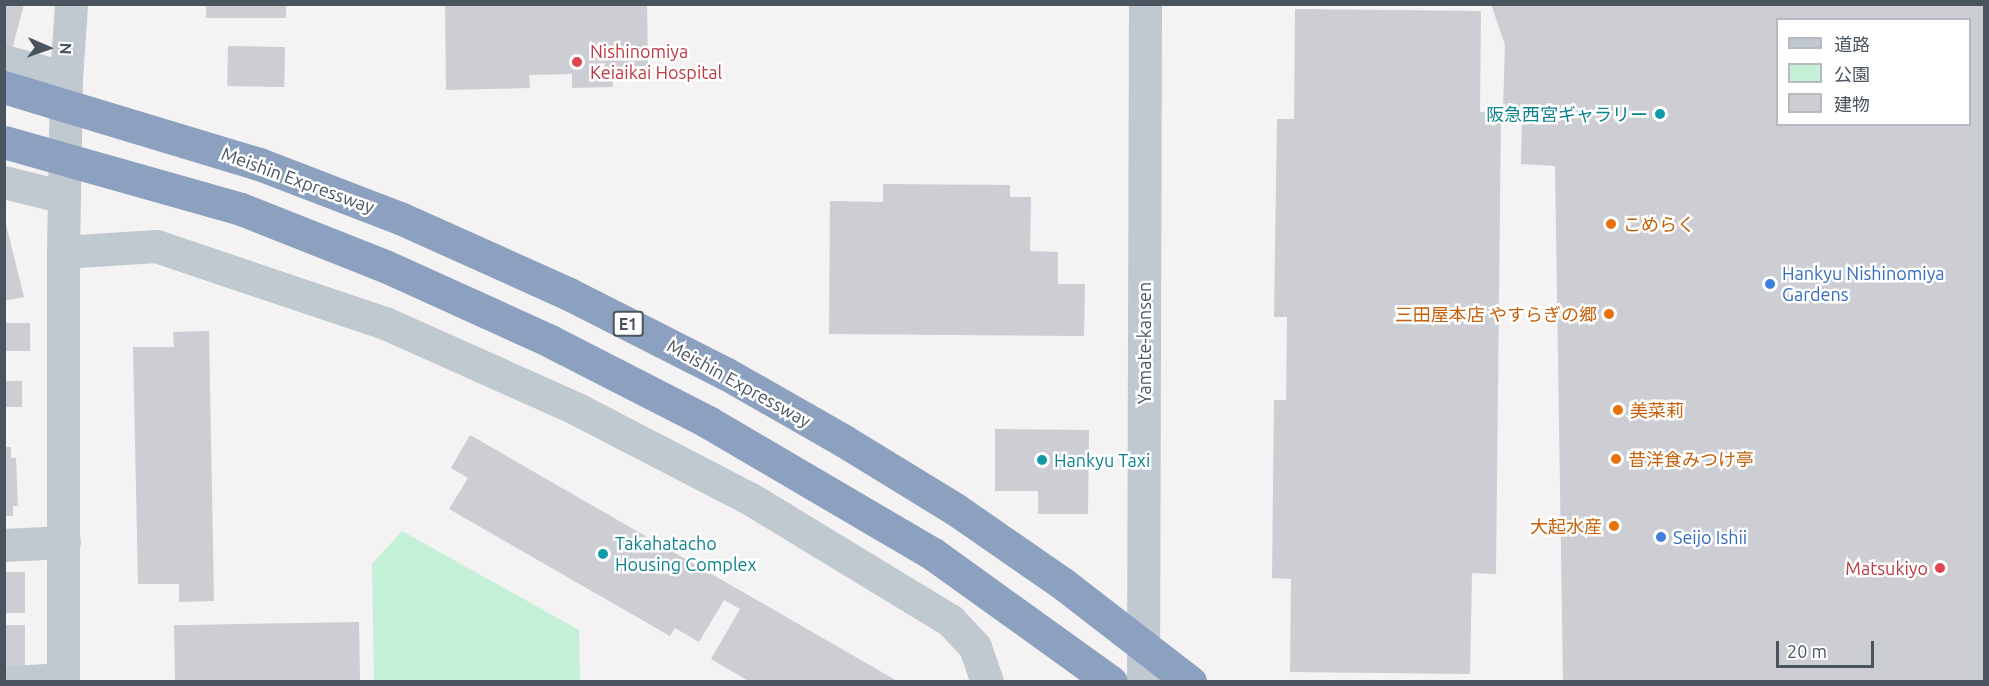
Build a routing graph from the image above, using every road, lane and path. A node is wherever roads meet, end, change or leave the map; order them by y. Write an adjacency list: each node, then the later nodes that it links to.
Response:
1 (71, 4): 4 (street)
2 (1145, 4): 16 (street, Yamate-kansen)
3 (4, 61): 4 (street)
4 (66, 78): 8 (street)
5 (4, 87): 17 (highway, Meishin Expressway / E1)
6 (4, 142): 15 (highway)
7 (4, 182): 8 (street)
8 (64, 197): 9 (street)
9 (63, 252): 10 (street); 14 (street)
10 (64, 542): 11 (street); 12 (street)
11 (4, 544)
12 (63, 680): 13 (street)
13 (14, 681)
14 (987, 681)
15 (1111, 681)
16 (1143, 681)
17 (1190, 681)

